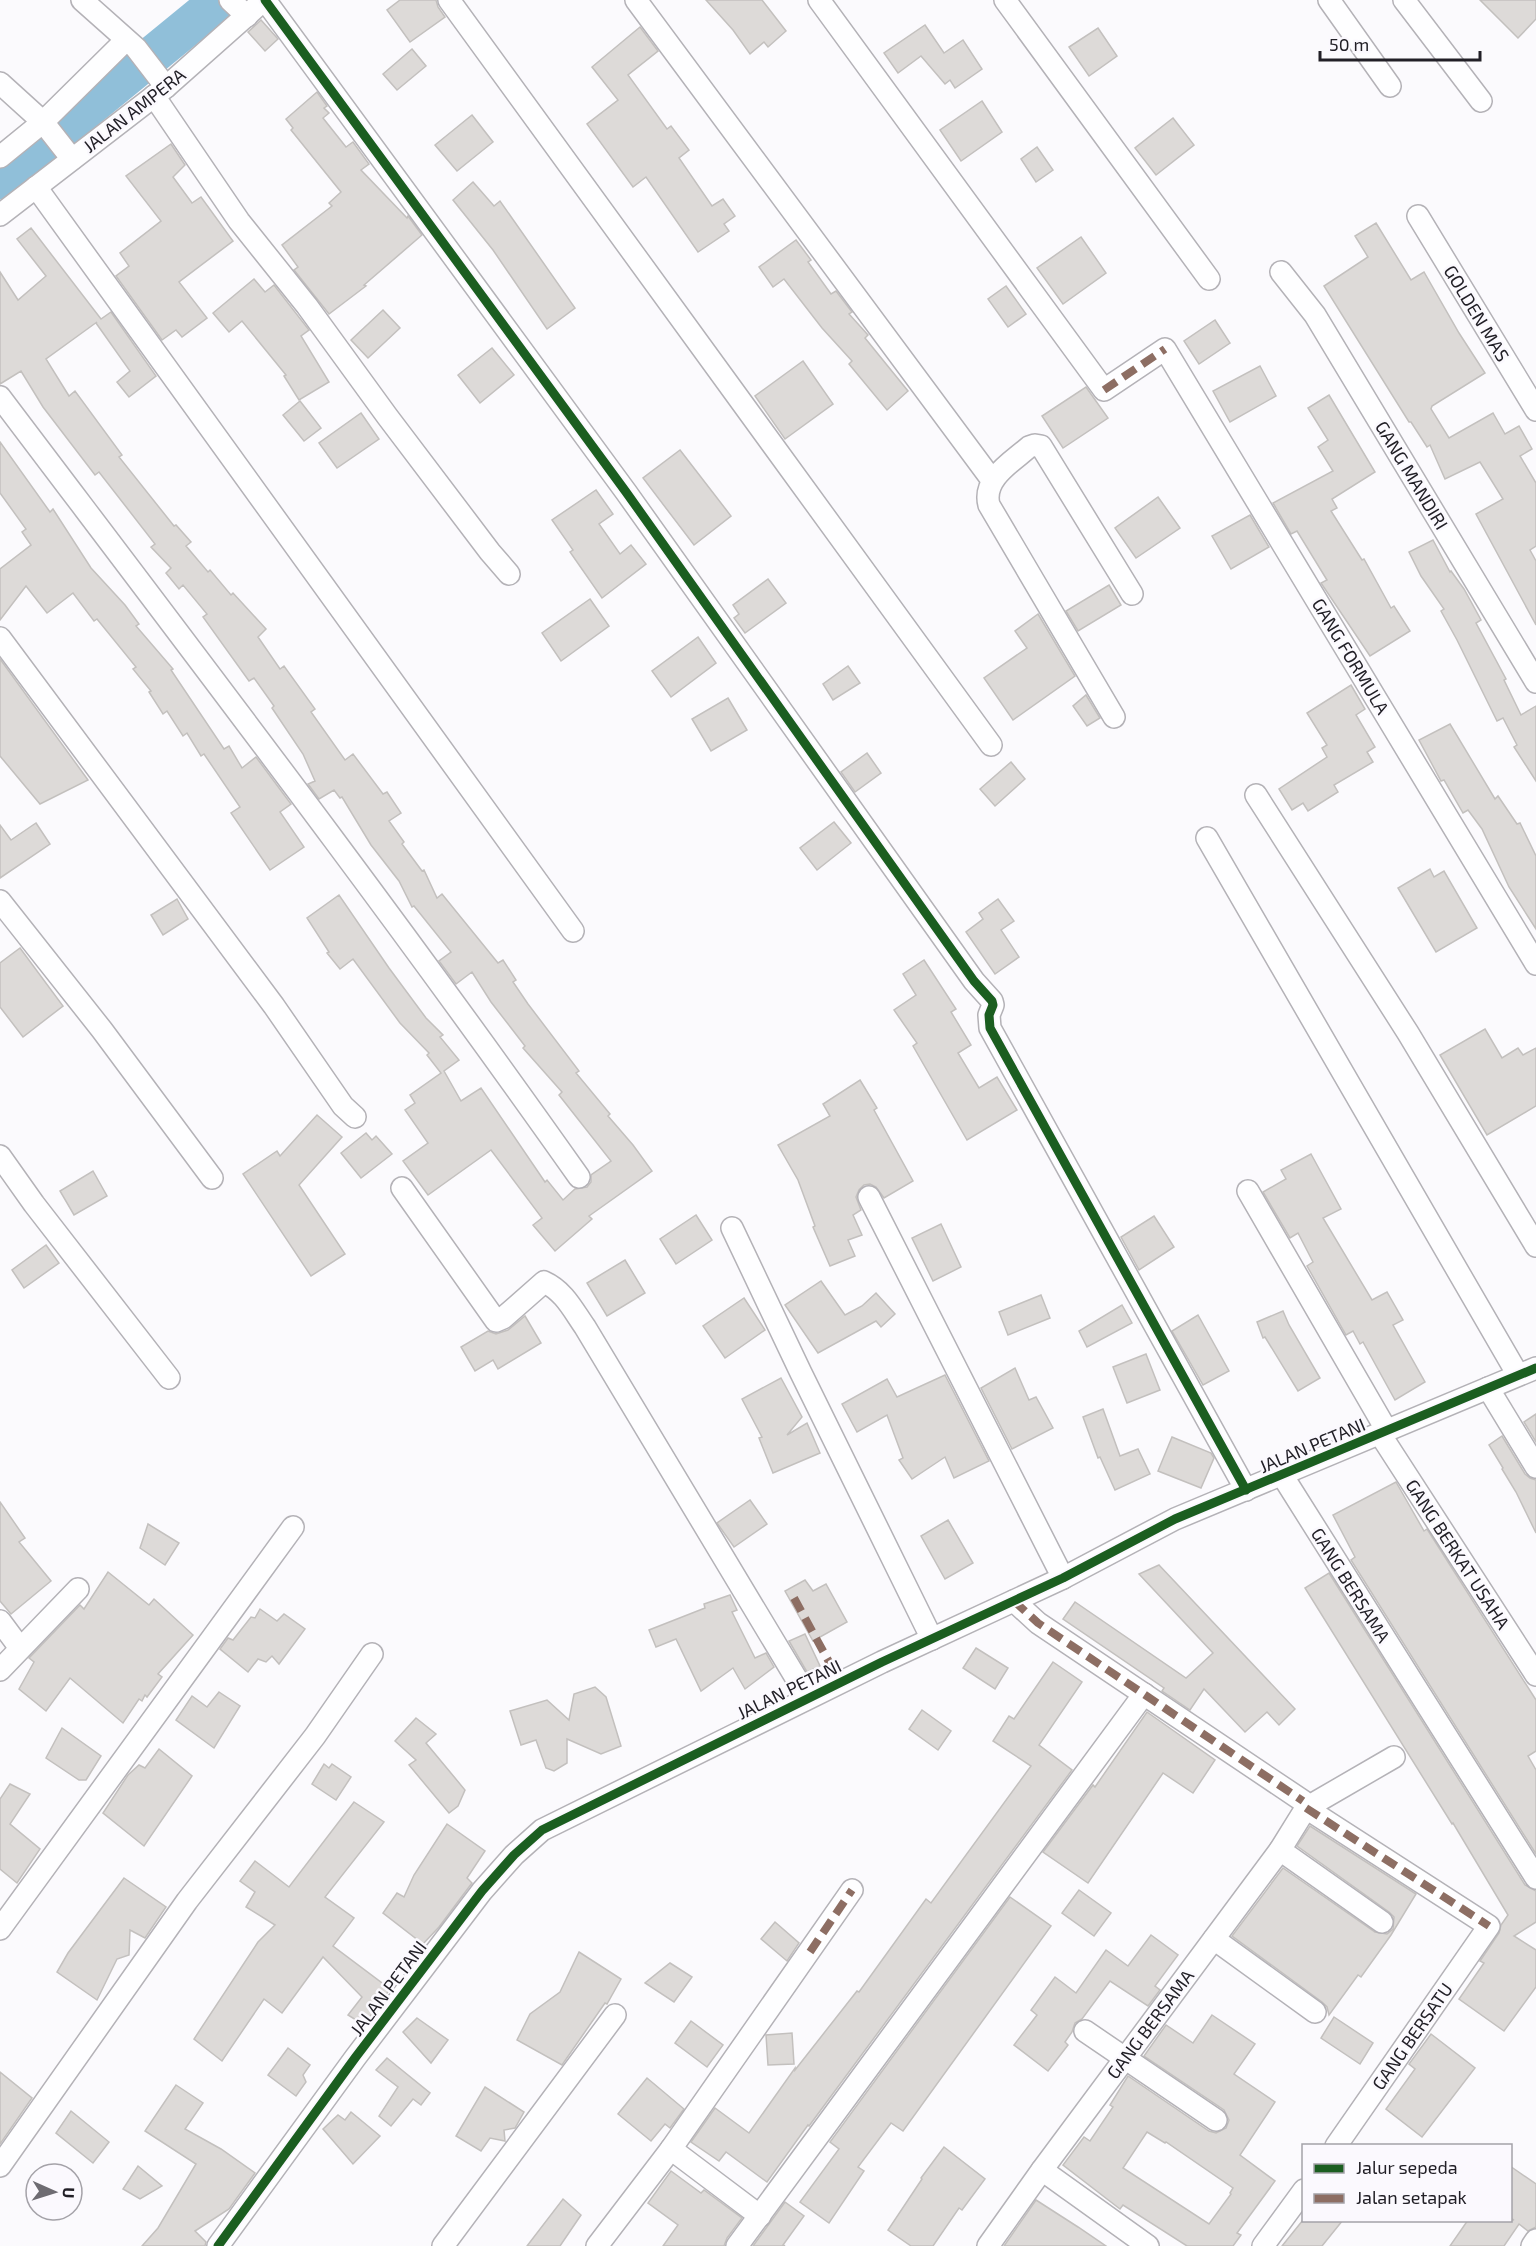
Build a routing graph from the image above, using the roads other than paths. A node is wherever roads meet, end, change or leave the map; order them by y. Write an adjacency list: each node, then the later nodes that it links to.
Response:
1 (82, 0): 10 (street)
2 (264, 0): 9 (street, JALAN AMPERA); 52 (street)
3 (449, 0): 31 (street)
4 (636, 0): 25 (street)
5 (819, 0): 36 (street, GANG FORMULA)
6 (1005, 0): 22 (street)
7 (1329, 0): 12 (street)
8 (1404, 0): 14 (street)
9 (237, 7): 13 (street, JALAN AMPERA)
10 (131, 44): 13 (street); 15 (street)
11 (0, 83): 15 (street)
12 (1390, 86)
13 (159, 87): 16 (street, JALAN AMPERA); 26 (street)
14 (1481, 101)
15 (47, 126): 16 (street); 17 (street)
16 (68, 153): 18 (street, JALAN AMPERA)
17 (0, 157)
18 (36, 187): 19 (street, JALAN AMPERA); 35 (street)
19 (0, 215)
20 (1418, 216): 24 (street, GOLDEN MAS)
21 (1281, 272): 29 (street, GANG MANDIRI)
22 (1209, 279)
23 (0, 397): 39 (street)
24 (1536, 410)
25 (992, 480): 27 (street); 30 (street)
26 (509, 574)
27 (1132, 594)
28 (0, 638): 37 (street)
29 (1536, 682)
30 (1114, 717)
31 (991, 745)
32 (1256, 795): 45 (street)
33 (1207, 838): 46 (street)
34 (0, 901): 40 (street)
35 (573, 931)
36 (1536, 964)
37 (355, 1117)
38 (0, 1156): 47 (street)
39 (579, 1177)
40 (212, 1178)
41 (402, 1188): 64 (street)
42 (1248, 1191): 49 (street, GANG BERKAT USAHA)
43 (869, 1197): 54 (street)
44 (732, 1228): 58 (street)
45 (1536, 1246)
46 (1527, 1372): 48 (street, JALAN PETANI)
47 (169, 1378)
48 (1488, 1388): 49 (street, JALAN PETANI); 50 (street)
49 (1384, 1432): 51 (street, JALAN PETANI); 62 (street, GANG BERKAT USAHA)
50 (1536, 1467)
51 (1282, 1475): 52 (street, JALAN PETANI); 68 (street, GANG BERSAMA)
52 (1246, 1490): 54 (street, JALAN PETANI)
53 (293, 1527): 71 (street)
54 (1063, 1578): 56 (street, JALAN PETANI)
55 (78, 1589): 59 (street)
56 (1026, 1612): 58 (street, JALAN PETANI); 63 (street)
57 (0, 1622): 59 (street)
58 (932, 1639): 64 (street, JALAN PETANI)
59 (20, 1648): 61 (street)
60 (372, 1654): 80 (street)
61 (0, 1670)
62 (1536, 1675)
63 (1144, 1694): 66 (street); 83 (street)
64 (808, 1698): 85 (street, JALAN PETANI)
65 (1394, 1757): 66 (street)
66 (1304, 1805): 67 (street, GANG BERSAMA); 78 (street, GANG BERSATU)
67 (1280, 1850): 70 (street); 72 (street, GANG BERSAMA)
68 (1536, 1878)
69 (852, 1890): 79 (street)
70 (1382, 1922)
71 (0, 1929)
72 (1214, 1939): 73 (street); 76 (street, GANG BERSAMA)
73 (1315, 2012)
74 (615, 2015): 86 (street)
75 (1085, 2031): 76 (street)
76 (1125, 2058): 77 (street); 81 (street, GANG BERSAMA)
77 (1216, 2120)
78 (1337, 2144)
79 (671, 2149): 83 (street); 87 (street)
80 (0, 2166)
81 (1042, 2170): 89 (street, GANG BERSAMA); 90 (street)
82 (1302, 2193): 91 (street)
83 (760, 2216): 88 (street)
84 (1536, 2240): 92 (street)
85 (218, 2246)
86 (443, 2246)
87 (597, 2246)
88 (737, 2246)
89 (988, 2246)
90 (1148, 2246)
91 (1263, 2246)
92 (1532, 2246)

